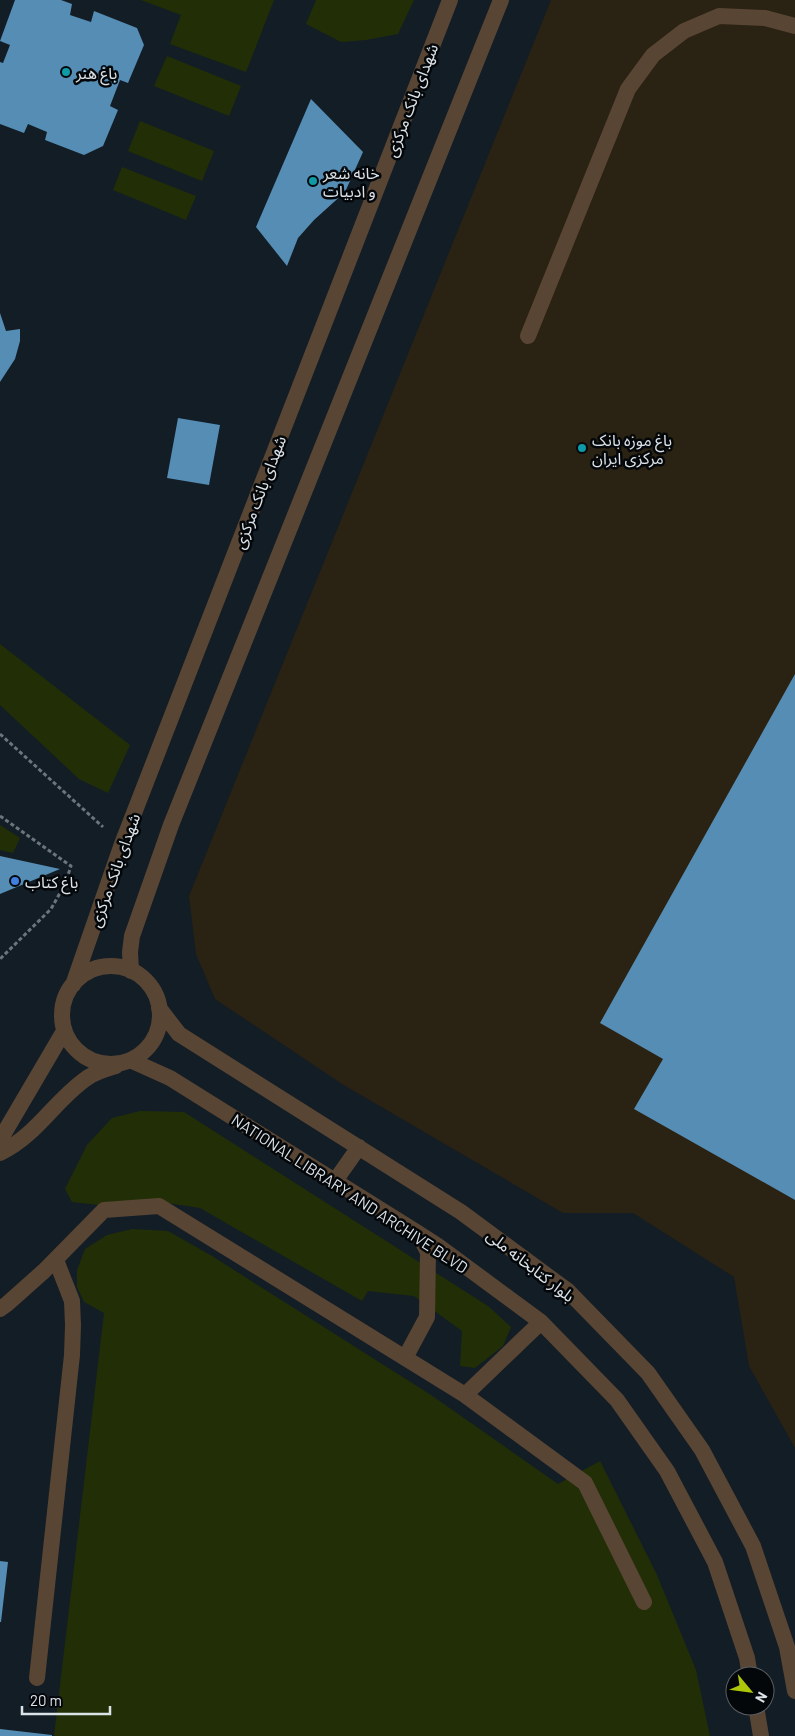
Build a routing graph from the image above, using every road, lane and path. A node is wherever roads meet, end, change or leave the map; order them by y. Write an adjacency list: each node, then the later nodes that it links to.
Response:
1 (450, 0): 7 (lane, شهدای بانک مرکزی)
2 (501, 0): 9 (lane)
3 (795, 26): 4 (lane)
4 (528, 336)
5 (0, 734): 7 (path)
6 (0, 816): 8 (path)
7 (122, 844): 10 (lane, شهدای بانک مرکزی)
8 (0, 959)
9 (131, 971): 10 (lane); 11 (lane)
10 (73, 985): 12 (lane)
11 (159, 1008): 13 (lane); 15 (lane, بلوار کتابخانه ملی)
12 (64, 1031): 13 (lane); 14 (lane)
13 (126, 1062): 16 (lane); 17 (lane, NATIONAL LIBRARY AND ARCHIVE BLVD)
14 (0, 1140)
15 (359, 1147): 17 (lane); 27 (lane, بلوار کتابخانه ملی)
16 (0, 1153)
17 (335, 1181): 18 (lane, NATIONAL LIBRARY AND ARCHIVE BLVD)
18 (418, 1233): 21 (lane, NATIONAL LIBRARY AND ARCHIVE BLVD); 22 (lane)
19 (56, 1260): 20 (lane); 22 (lane); 26 (lane)
20 (0, 1308)
21 (541, 1322): 23 (lane); 25 (lane, NATIONAL LIBRARY AND ARCHIVE BLVD)
22 (405, 1358): 23 (lane)
23 (465, 1395): 24 (lane)
24 (644, 1602)
25 (748, 1666)
26 (37, 1678)
27 (795, 1691)
28 (758, 1716): 29 (lane)
29 (761, 1736)

